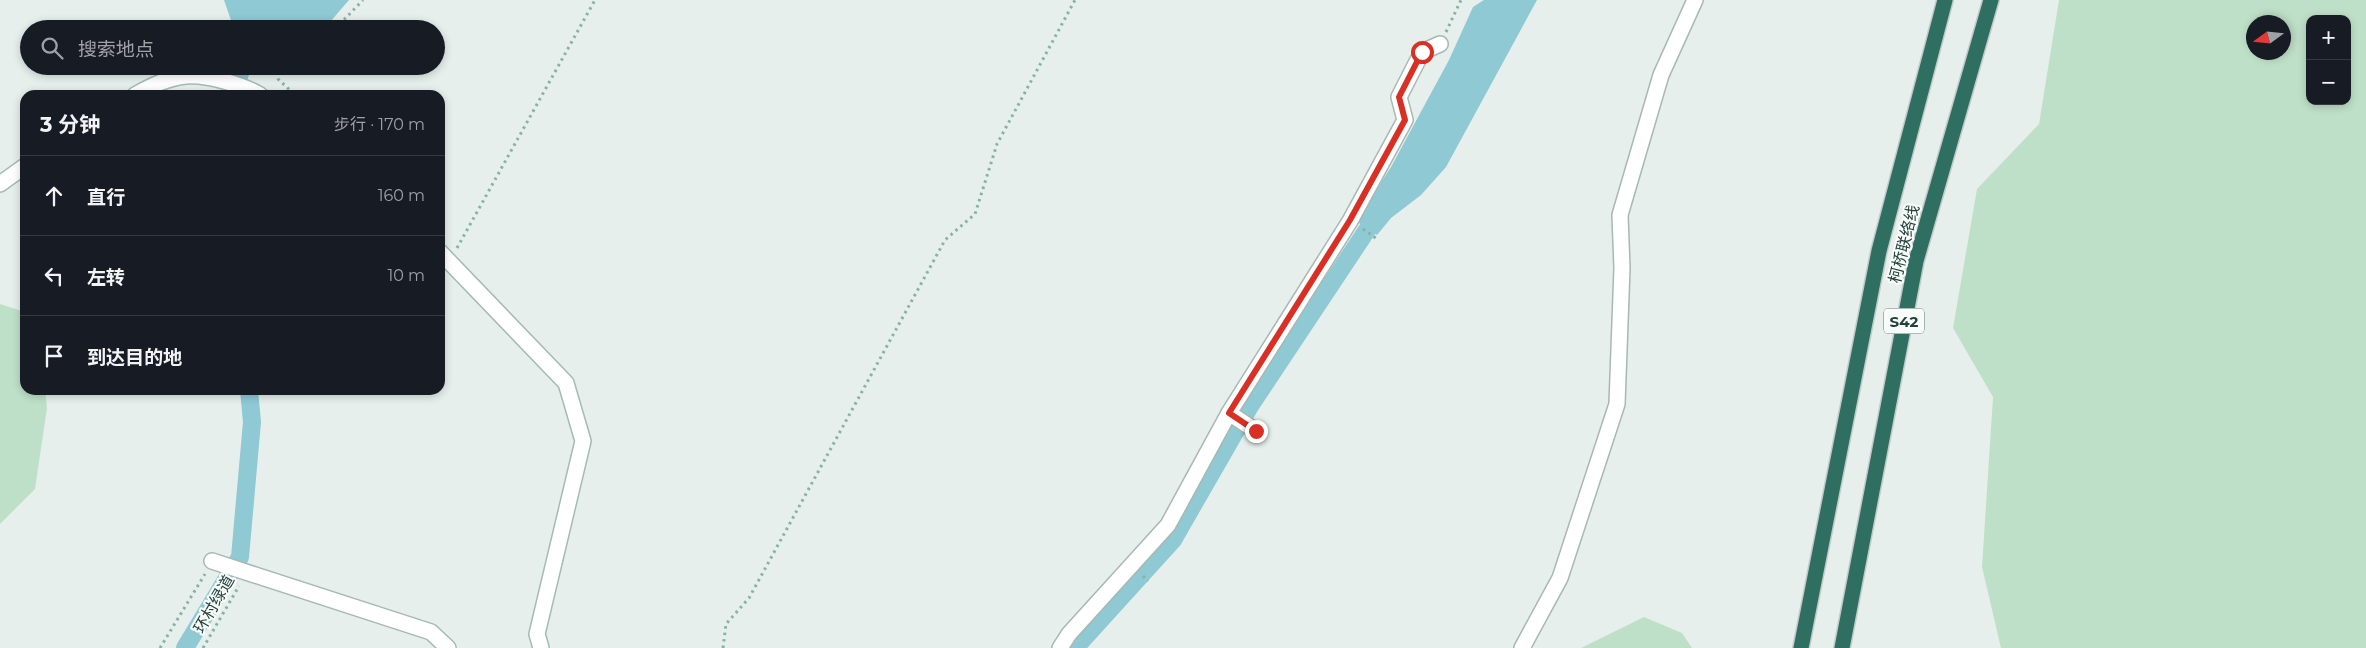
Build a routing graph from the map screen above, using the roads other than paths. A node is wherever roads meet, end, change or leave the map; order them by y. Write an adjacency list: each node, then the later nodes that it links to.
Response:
1 (1695, 0): 16 (street)
2 (1945, 0): 17 (highway, 柯桥联络线 / S42)
3 (1991, 0): 18 (highway, 柯桥联络线 / S42)
4 (1440, 44): 10 (street)
5 (144, 90): 6 (street)
6 (249, 90)
7 (20, 170): 8 (street)
8 (0, 184)
9 (445, 257): 14 (street)
10 (1232, 415): 11 (street); 15 (street)
11 (1253, 428)
12 (212, 561): 13 (street)
13 (448, 648)
14 (541, 648)
15 (1060, 648)
16 (1522, 648)
17 (1801, 648)
18 (1842, 648)

